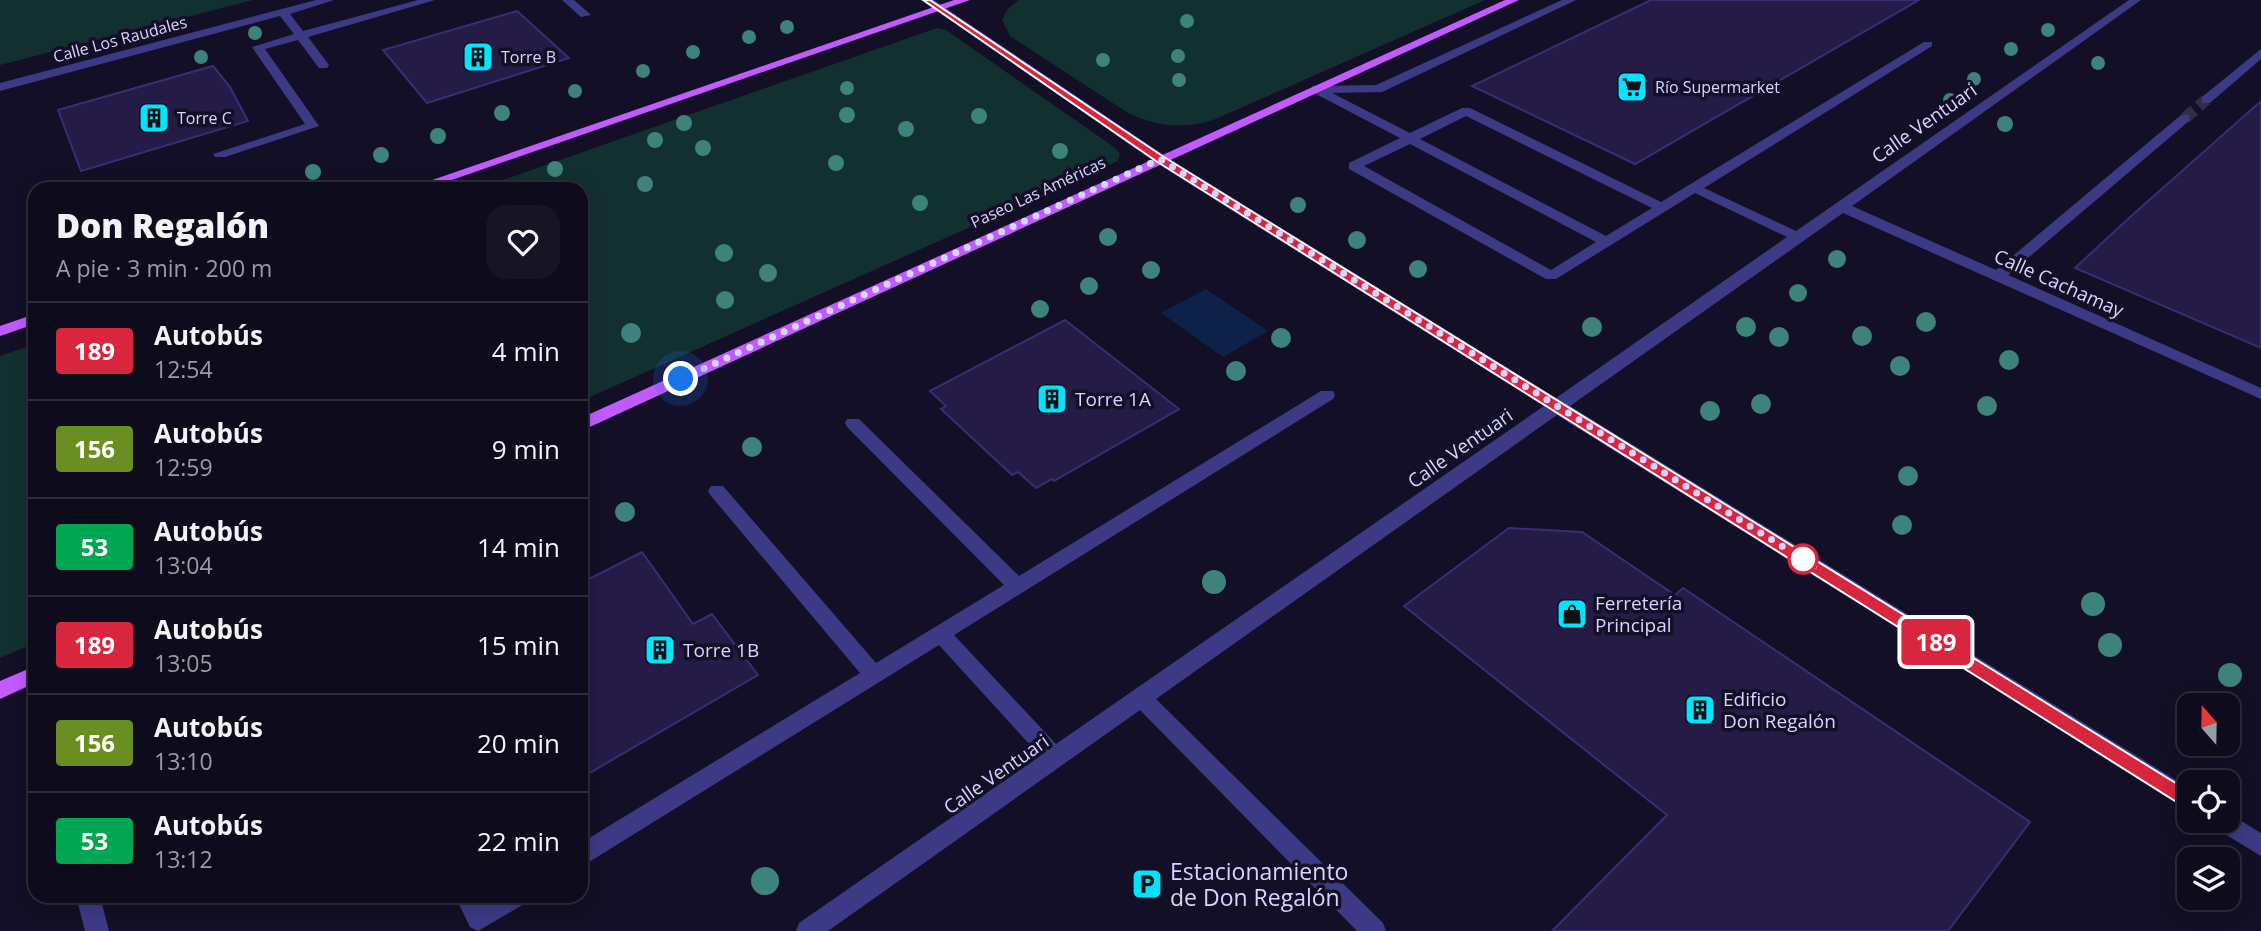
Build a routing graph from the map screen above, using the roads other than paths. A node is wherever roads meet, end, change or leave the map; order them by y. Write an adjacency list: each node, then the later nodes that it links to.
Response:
1 (329, 0): 10 (street, Calle Los Raudales)
2 (430, 0): 12 (street)
3 (568, 0): 11 (street)
4 (927, 0): 9 (street)
5 (965, 0): 9 (main road)
6 (1514, 0): 17 (main road, Paseo Las Américas)
7 (1571, 0): 17 (street)
8 (2136, 0): 25 (street, Calle Ventuari)
9 (940, 9): 22 (street); 23 (main road)
10 (283, 12): 12 (street); 16 (street, Calle Los Raudales)
11 (585, 15)
12 (302, 35): 15 (street); 21 (street)
13 (1928, 44): 24 (street)
14 (2261, 53): 18 (street)
15 (323, 65)
16 (0, 87)
17 (1316, 89): 20 (street); 22 (main road, Paseo Las Américas)
18 (2206, 100)
19 (2185, 118): 29 (street)
20 (1411, 139): 26 (street); 28 (street); 28 (street)
21 (220, 154)
22 (1160, 159): 34 (street); 35 (main road, Paseo Las Américas)
23 (434, 182)
24 (1694, 188): 26 (street); 27 (street)
25 (1842, 207): 27 (street, Calle Ventuari); 29 (street, Calle Cachamay)
26 (1662, 208): 28 (street)
27 (1798, 237): 34 (street, Calle Ventuari)
28 (1607, 242)
29 (1998, 276): 32 (street, Calle Cachamay)
30 (28, 321): 31 (main road)
31 (0, 331)
32 (2261, 394)
33 (1327, 395): 38 (street)
34 (1557, 406): 43 (street, Calle Ventuari); 45 (street)
35 (588, 422)
36 (853, 422): 38 (street)
37 (717, 491): 40 (street)
38 (1017, 586): 39 (street)
39 (941, 634): 40 (street); 44 (street)
40 (874, 675): 48 (street)
41 (28, 677): 42 (main road)
42 (0, 690)
43 (1141, 698): 44 (street, Calle Ventuari); 54 (street)
44 (1055, 758): 53 (street, Calle Ventuari)
45 (2177, 793)
46 (2240, 832): 47 (street)
47 (2261, 845)
48 (588, 852)
49 (90, 903): 52 (street)
50 (470, 903): 51 (street)
51 (504, 903)
52 (97, 931)
53 (808, 931)
54 (1374, 931)

